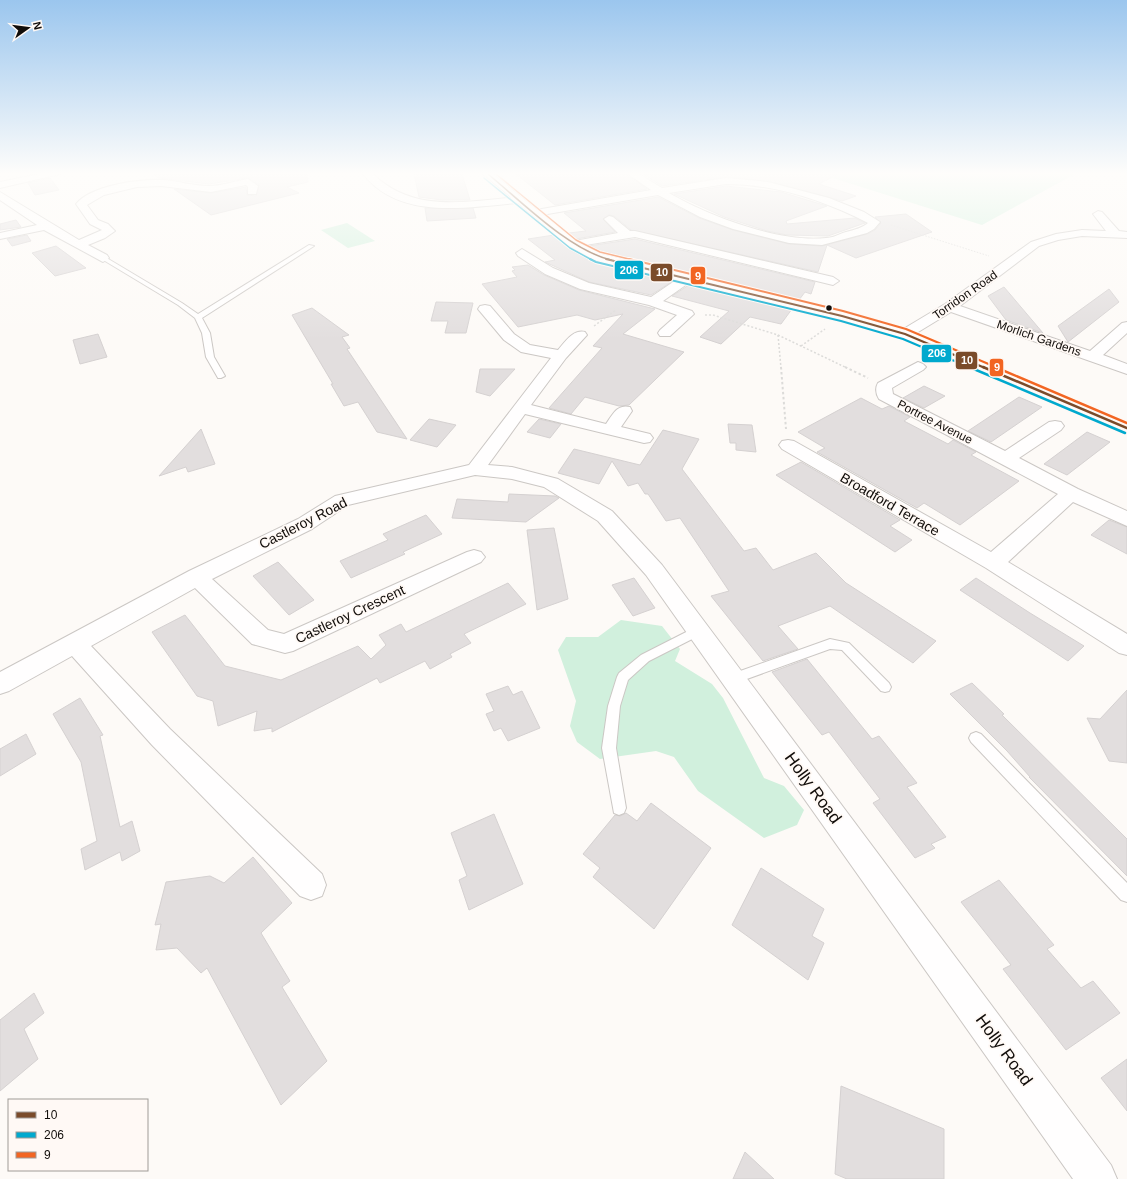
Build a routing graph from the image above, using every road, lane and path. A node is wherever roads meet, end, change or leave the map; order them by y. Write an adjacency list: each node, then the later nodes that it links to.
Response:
1 (32, 229): 11 (street)
2 (51, 229): 12 (street)
3 (107, 229): 12 (street)
4 (555, 229): 13 (street)
5 (620, 229): 9 (street)
6 (749, 229): 7 (street)
7 (864, 229)
8 (902, 229): 17 (path)
9 (626, 234): 13 (street); 19 (street)
10 (1121, 234): 17 (street, Torridon Road)
11 (0, 236)
12 (78, 244): 16 (street)
13 (573, 244): 18 (street)
14 (310, 246): 26 (lane)
15 (522, 253): 20 (street)
16 (103, 258): 26 (lane)
17 (1011, 263): 22 (street, Torridon Road)
18 (686, 279): 21 (street); 25 (street)
19 (833, 281)
20 (632, 298): 21 (street); 31 (path)
21 (653, 302): 24 (street)
22 (950, 307): 29 (street, Torridon Road); 34 (street, Morlich Gardens)
23 (485, 309): 33 (street)
24 (687, 314): 28 (street); 30 (path)
25 (842, 316): 29 (street); 32 (path)
26 (198, 317): 37 (lane)
27 (1127, 326): 34 (street)
28 (665, 333)
29 (905, 334): 42 (street)
30 (778, 335): 32 (path); 45 (path)
31 (580, 336): 33 (street)
32 (801, 346): 38 (path)
33 (561, 355): 39 (street)
34 (1092, 356): 36 (street, Morlich Gardens)
35 (918, 367): 38 (street, Portree Avenue)
36 (1127, 369)
37 (221, 376)
38 (884, 386): 46 (street, Portree Avenue)
39 (522, 408): 43 (street); 47 (street)
40 (624, 411): 43 (street)
41 (1055, 426): 46 (street)
42 (1127, 428)
43 (610, 430): 44 (street)
44 (644, 438)
45 (788, 445): 51 (street, Broadford Terrace)
46 (1006, 458): 48 (street, Portree Avenue)
47 (475, 469): 52 (street, Castleroy Road); 53 (street, Holly Road)
48 (1071, 493): 49 (street, Portree Avenue); 51 (street)
49 (1127, 519)
50 (474, 557): 52 (street, Castleroy Crescent)
51 (993, 563): 55 (street, Broadford Terrace)
52 (197, 577): 54 (street, Castleroy Road)
53 (698, 631): 56 (street, Holly Road); 60 (lane)
54 (74, 643): 57 (street, Castleroy Road); 61 (street)
55 (1127, 646)
56 (733, 679): 58 (lane); 63 (street, Holly Road)
57 (0, 684)
58 (885, 687)
59 (976, 738): 62 (lane)
60 (619, 808)
61 (310, 885)
62 (1127, 894)
63 (1097, 1179)

